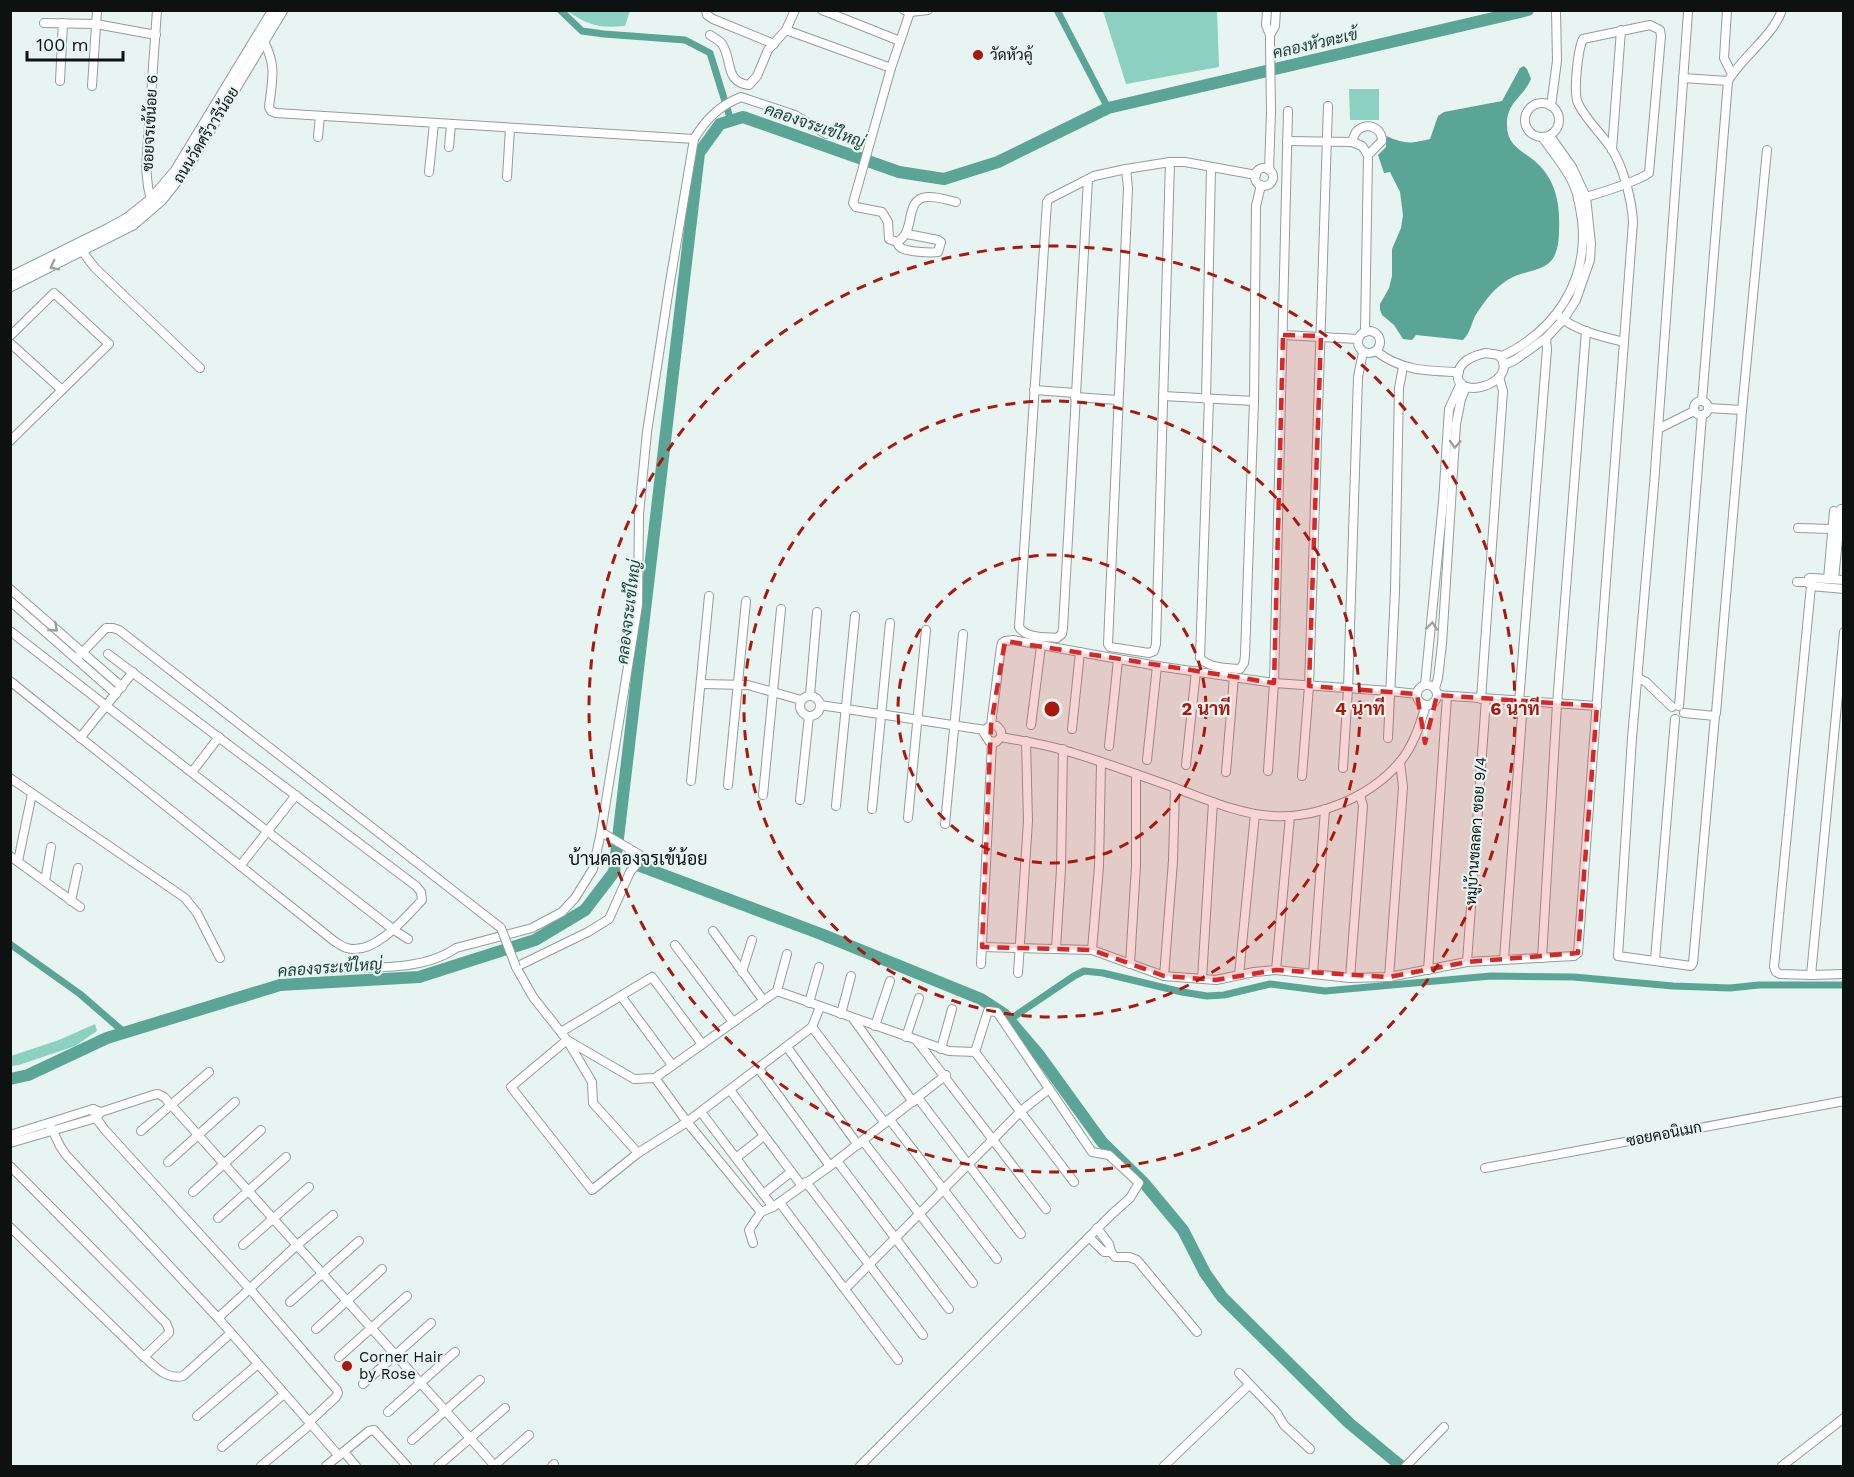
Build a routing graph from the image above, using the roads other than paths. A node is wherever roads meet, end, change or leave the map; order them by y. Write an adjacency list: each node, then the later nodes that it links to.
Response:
1 (97, 10): 18 (street)
2 (158, 10): 21 (street, ซอยจรเข้น้อย 6)
3 (273, 10): 23 (main road, ถนนวัดศรีวารีน้อย)
4 (283, 10): 23 (main road, ถนนวัดศรีวารีน้อย)
5 (706, 10): 26 (street)
6 (795, 10): 19 (street)
7 (822, 10): 25 (street)
8 (928, 10): 14 (street)
9 (1267, 10): 24 (street)
10 (1276, 10): 24 (street)
11 (1556, 10): 33 (street)
12 (1727, 10): 29 (street)
13 (1782, 10): 29 (street)
14 (907, 11): 25 (street)
15 (1688, 12): 28 (street)
16 (44, 23): 17 (street)
17 (63, 23): 18 (street); 30 (street)
18 (96, 24): 21 (street); 31 (street)
19 (786, 30): 26 (street); 27 (street)
20 (1621, 30): 47 (street); 47 (street); 58 (street)
21 (156, 34): 61 (street, ซอยจรเข้น้อย 6)
22 (710, 35): 26 (street)
23 (261, 39): 35 (street); 61 (main road, ถนนวัดศรีวารีน้อย); 65 (main road, ถนนวัดศรีวารีน้อย)
24 (1270, 39): 53 (street)
25 (900, 40): 27 (street)
26 (774, 44)
27 (891, 68): 64 (street)
28 (1683, 78): 29 (street); 99 (street)
29 (1730, 78): 94 (street)
30 (60, 81)
31 (92, 86)
32 (1328, 106): 44 (street)
33 (1551, 106): 40 (street); 40 (street)
34 (1288, 111): 43 (street)
35 (320, 116): 36 (street); 41 (street)
36 (434, 123): 37 (street); 54 (street)
37 (451, 124): 38 (street); 46 (street)
38 (510, 128): 42 (street); 56 (street)
39 (826, 134): 42 (street)
40 (1546, 136): 60 (street)
41 (318, 137)
42 (694, 139): 202 (street)
43 (1287, 141): 44 (street); 71 (street)
44 (1327, 142): 45 (street); 73 (street)
45 (1352, 142): 49 (street); 49 (street)
46 (449, 147)
47 (1612, 150): 58 (street)
48 (1767, 150): 96 (street)
49 (1368, 155): 70 (street)
50 (1170, 162): 51 (street); 52 (street); 90 (street)
51 (1211, 168): 55 (street); 91 (street)
52 (1126, 169): 57 (street); 92 (street)
53 (1269, 170): 55 (street); 59 (street)
54 (429, 172)
55 (1256, 175): 59 (street)
56 (507, 177)
57 (1088, 179): 88 (street); 89 (street)
58 (1626, 183): 60 (street); 76 (street)
59 (1261, 185): 93 (street)
60 (1582, 198): 68 (street)
61 (151, 199): 66 (main road, ถนนวัดศรีวารีน้อย)
62 (956, 202): 63 (street)
63 (907, 234): 64 (street); 64 (street)
64 (897, 243)
65 (82, 251): 67 (main road, ถนนวัดศรีวารีน้อย, one-way to 67); 83 (street)
66 (10, 277)
67 (10, 287)
68 (1559, 317): 69 (street); 74 (street); 80 (street)
69 (1586, 331): 76 (street); 151 (street)
70 (1365, 332): 75 (street); 78 (street)
71 (1283, 335): 73 (street); 134 (street)
72 (10, 336): 87 (street)
73 (1321, 336): 75 (street); 138 (street)
74 (1546, 338): 81 (street); 150 (street)
75 (1358, 339): 79 (street)
76 (1624, 342): 155 (street)
77 (10, 343): 87 (street)
78 (1376, 351): 79 (street); 82 (street)
79 (1363, 352): 140 (street)
80 (1500, 357): 81 (street); 84 (street)
81 (1504, 366): 85 (street)
82 (1403, 367): 84 (street); 142 (street)
83 (200, 368)
84 (1459, 372): 86 (street)
85 (1499, 377): 86 (street); 148 (street, หมู่บ้านชลลดา ซอย 9/4)
86 (1464, 385): 101 (street); 102 (street, one-way to 102)
87 (62, 390): 100 (street)
88 (1034, 390): 89 (street); 89 (street)
89 (1075, 395): 92 (street)
90 (1163, 396): 91 (street); 92 (street)
91 (1208, 399): 93 (street); 93 (street)
92 (1118, 400)
93 (1254, 401)
94 (1702, 401): 95 (street); 97 (street)
95 (1708, 408): 96 (street); 98 (street)
96 (1742, 410): 160 (street)
97 (1694, 411): 98 (street); 99 (street)
98 (1702, 415): 156 (street)
99 (1658, 429): 132 (street)
100 (10, 441)
101 (1441, 527): 102 (street); 137 (street, one-way to 101)
102 (1450, 527): 143 (street)
103 (1798, 528): 104 (street)
104 (1832, 529): 105 (street); 105 (street)
105 (1831, 579): 106 (street); 108 (street)
106 (1844, 580)
107 (1797, 582): 108 (street)
108 (1809, 584): 110 (street); 238 (street)
109 (10, 589): 123 (street, one-way to 123)
110 (1844, 589)
111 (709, 596): 135 (street)
112 (10, 601): 126 (street)
113 (747, 601): 136 (street)
114 (782, 609): 141 (street)
115 (818, 612): 146 (street)
116 (855, 616): 157 (street)
117 (890, 623): 158 (street)
118 (926, 630): 161 (street)
119 (10, 631): 154 (street)
120 (1844, 632): 238 (street)
121 (963, 634): 163 (street)
122 (1041, 646): 124 (street); 162 (street); 164 (street)
123 (82, 652): 126 (street); 139 (street); 228 (street, bridge)
124 (1080, 652): 127 (street); 165 (street)
125 (108, 654): 130 (street)
126 (76, 659): 144 (street)
127 (1118, 660): 128 (street); 172 (street)
128 (1157, 666): 129 (street); 174 (street)
129 (1196, 671): 131 (street); 177 (street)
130 (133, 672): 139 (street); 166 (street)
131 (1234, 676): 134 (street); 181 (street)
132 (1638, 678): 156 (street); 224 (street)
133 (10, 681): 168 (street)
134 (1274, 683): 138 (street); 179 (street)
135 (701, 684): 136 (street); 185 (street)
136 (738, 684): 141 (street); 186 (street)
137 (1425, 685): 143 (street); 145 (street)
138 (1310, 686): 140 (street); 183 (street)
139 (122, 687): 144 (street)
140 (1348, 689): 142 (street); 178 (street)
141 (774, 691): 149 (street); 190 (street)
142 (1390, 691): 145 (street); 169 (street)
143 (1436, 692): 147 (street); 153 (street)
144 (116, 694): 154 (street)
145 (1417, 694): 153 (street)
146 (810, 695): 149 (street); 152 (street)
147 (1447, 696): 148 (street); 232 (street)
148 (1483, 699): 150 (street); 225 (street, หมู่บ้านชลลดา ซอย 9/4)
149 (801, 700): 159 (street)
150 (1521, 702): 151 (street); 223 (street)
151 (1557, 704): 155 (street); 222 (street)
152 (820, 705): 157 (street); 159 (street)
153 (1426, 705): 176 (street)
154 (107, 706): 168 (street); 180 (street)
155 (1597, 706): 222 (street)
156 (1678, 709): 160 (street); 224 (street)
157 (845, 710): 158 (street); 194 (street)
158 (882, 715): 161 (street); 195 (street)
159 (809, 716): 192 (street)
160 (1715, 716): 224 (street)
161 (918, 721): 163 (street); 199 (street)
162 (1031, 725)
163 (953, 726): 164 (street); 200 (street)
164 (988, 728): 167 (street); 171 (street)
165 (1072, 729)
166 (219, 737): 180 (street); 189 (street)
167 (1000, 737): 170 (street); 171 (street)
168 (80, 738): 206 (street)
169 (1388, 738)
170 (1026, 741): 173 (street); 217 (street)
171 (992, 742): 216 (street)
172 (1109, 746)
173 (1063, 749): 175 (street); 218 (street)
174 (1148, 760)
175 (1101, 762): 182 (street); 219 (street)
176 (1400, 762): 191 (street); 241 (street)
177 (1186, 765)
178 (1343, 768)
179 (1268, 771)
180 (192, 772): 201 (street)
181 (1226, 772)
182 (1136, 774): 187 (street); 227 (street)
183 (1302, 776)
184 (10, 778): 188 (street)
185 (691, 781)
186 (728, 785)
187 (1175, 788): 193 (street); 240 (street)
188 (32, 794): 205 (street); 221 (street)
189 (296, 795): 201 (street); 211 (street)
190 (764, 795)
191 (1360, 795): 196 (street); 242 (street)
192 (800, 800)
193 (1213, 802): 197 (street); 243 (street)
194 (836, 806)
195 (872, 809)
196 (1325, 809): 198 (street); 235 (street)
197 (1255, 814): 198 (street); 237 (street)
198 (1290, 816): 231 (street)
199 (908, 818)
200 (945, 824)
201 (268, 831): 206 (street); 211 (street)
202 (604, 833): 228 (street); 230 (street)
203 (51, 847): 208 (street)
204 (10, 856): 205 (street)
205 (18, 861): 208 (street)
206 (240, 866): 211 (street)
207 (78, 868): 209 (street)
208 (45, 881): 209 (street)
209 (71, 901): 210 (street)
210 (80, 907)
211 (394, 930): 213 (street)
212 (712, 931): 233 (street)
213 (408, 939)
214 (752, 940): 233 (street)
215 (675, 945): 254 (street)
216 (982, 947): 217 (street); 226 (street)
217 (1020, 948): 218 (street); 234 (street)
218 (1056, 948): 219 (street)
219 (1092, 950): 227 (street)
220 (787, 954): 245 (street)
221 (220, 958)
222 (1542, 958): 223 (street)
223 (1504, 959): 225 (street)
224 (1655, 960)
225 (1467, 962): 232 (street)
226 (981, 964)
227 (1130, 964): 240 (street)
228 (516, 967): 257 (street)
229 (819, 967): 249 (street)
230 (328, 968)
231 (1276, 970): 235 (street); 237 (street)
232 (1428, 970): 241 (street)
233 (742, 972): 248 (street)
234 (1018, 973)
235 (1313, 974): 242 (street)
236 (1844, 974): 238 (street)
237 (1239, 975): 243 (street)
238 (1811, 975)
239 (851, 976): 252 (street)
240 (1164, 976): 243 (street)
241 (1389, 977): 242 (street)
242 (1350, 978)
243 (1202, 980)
244 (890, 981): 255 (street)
245 (777, 991): 248 (street); 249 (street)
246 (621, 996): 257 (street); 261 (street); 265 (street)
247 (919, 999): 258 (street)
248 (763, 1000): 254 (street)
249 (808, 1003): 250 (street)
250 (820, 1007): 252 (street); 256 (street)
251 (952, 1010): 263 (street)
252 (841, 1014): 253 (street)
253 (853, 1018): 255 (street); 272 (street)
254 (733, 1022): 261 (street)
255 (874, 1026): 258 (street)
256 (812, 1027): 262 (street); 279 (street)
257 (561, 1032): 259 (street)
258 (906, 1037): 260 (street)
259 (567, 1040): 269 (street); 291 (street); 291 (street)
260 (916, 1040): 263 (street); 268 (street)
261 (702, 1044): 265 (street)
262 (787, 1047): 266 (street); 290 (street)
263 (941, 1048): 264 (street)
264 (975, 1052): 270 (street); 276 (street)
265 (672, 1065): 269 (street)
266 (759, 1069): 271 (street); 296 (street)
267 (209, 1072): 275 (street)
268 (945, 1076): 272 (street); 288 (street)
269 (655, 1078): 280 (street)
270 (1049, 1089): 276 (street); 316 (street)
271 (730, 1090): 277 (street); 287 (street)
272 (915, 1100): 279 (street); 297 (street)
273 (1844, 1101): 299 (street, ซอยคอนิเมก)
274 (235, 1102): 285 (street)
275 (171, 1104): 278 (street); 283 (street); 285 (street)
276 (1021, 1111): 288 (street); 301 (street)
277 (701, 1112): 280 (street); 293 (street)
278 (97, 1113): 281 (street); 284 (street); 330 (street)
279 (888, 1121): 290 (street); 304 (street)
280 (687, 1122): 291 (street); 310 (street)
281 (49, 1123): 284 (street); 286 (street)
282 (261, 1130): 295 (street)
283 (141, 1131)
284 (52, 1132): 289 (street); 336 (street)
285 (198, 1134): 294 (street); 295 (street)
286 (10, 1135)
287 (764, 1136): 293 (street); 300 (street)
288 (992, 1140): 297 (street); 309 (street)
289 (10, 1143)
290 (860, 1143): 296 (street); 311 (street)
291 (638, 1153)
292 (285, 1158): 305 (street)
293 (736, 1158): 307 (street)
294 (168, 1162)
295 (224, 1164): 305 (street); 306 (street)
296 (833, 1164): 302 (street); 319 (street)
297 (968, 1164): 304 (street); 317 (street)
298 (10, 1166): 344 (street)
299 (1485, 1168)
300 (791, 1172): 302 (street); 307 (street)
301 (1074, 1182)
302 (804, 1184): 308 (street); 326 (street)
303 (309, 1187): 314 (street)
304 (944, 1189): 311 (street); 325 (street)
305 (248, 1191): 313 (street); 314 (street)
306 (193, 1192)
307 (763, 1194): 308 (street)
308 (776, 1205): 310 (street); 331 (street)
309 (1046, 1209)
310 (761, 1212): 321 (street)
311 (919, 1214): 319 (street); 329 (street)
312 (333, 1215): 323 (street)
313 (218, 1218)
314 (273, 1219): 322 (street); 323 (street)
315 (10, 1227): 344 (street)
316 (1097, 1228): 318 (street); 324 (street)
317 (1022, 1234)
318 (1089, 1237): 324 (street); 375 (street)
319 (895, 1238): 326 (street); 335 (street)
320 (358, 1241): 328 (street)
321 (753, 1243)
322 (243, 1245)
323 (297, 1246): 328 (street); 330 (street)
324 (1111, 1252): 340 (street)
325 (997, 1259)
326 (869, 1264): 331 (street); 342 (street)
327 (382, 1269): 334 (street)
328 (321, 1274): 333 (street); 334 (street)
329 (973, 1283)
330 (249, 1288): 336 (street); 360 (street)
331 (845, 1289): 347 (street)
332 (407, 1296): 339 (street)
333 (290, 1302)
334 (346, 1302): 338 (street); 339 (street)
335 (949, 1309)
336 (218, 1318): 341 (street)
337 (431, 1323): 345 (street)
338 (315, 1329)
339 (371, 1329): 345 (street); 346 (street)
340 (1197, 1332)
341 (231, 1333): 344 (street); 348 (street)
342 (924, 1335)
343 (455, 1352): 352 (street)
344 (144, 1356)
345 (395, 1356): 351 (street); 352 (street)
346 (339, 1357)
347 (898, 1360)
348 (258, 1364): 354 (street); 358 (street)
349 (1239, 1373): 353 (street)
350 (480, 1380): 356 (street)
351 (363, 1384)
352 (420, 1384): 356 (street); 357 (street)
353 (1249, 1385): 366 (street); 376 (street)
354 (284, 1394): 360 (street); 365 (street)
355 (505, 1408): 363 (street)
356 (445, 1411): 363 (street); 364 (street)
357 (388, 1412)
358 (197, 1416)
359 (1844, 1418): 377 (street)
360 (310, 1423): 367 (street); 370 (street)
361 (1444, 1428): 368 (street)
362 (529, 1435): 369 (street)
363 (470, 1439): 369 (street); 374 (street)
364 (412, 1440)
365 (222, 1447)
366 (1310, 1449)
367 (341, 1454): 371 (street); 372 (street); 373 (street)
368 (1409, 1464)
369 (495, 1466)
370 (261, 1467)
371 (326, 1467)
372 (356, 1467)
373 (407, 1467)
374 (438, 1467)
375 (860, 1467)
376 (1164, 1467)
377 (1782, 1467)

